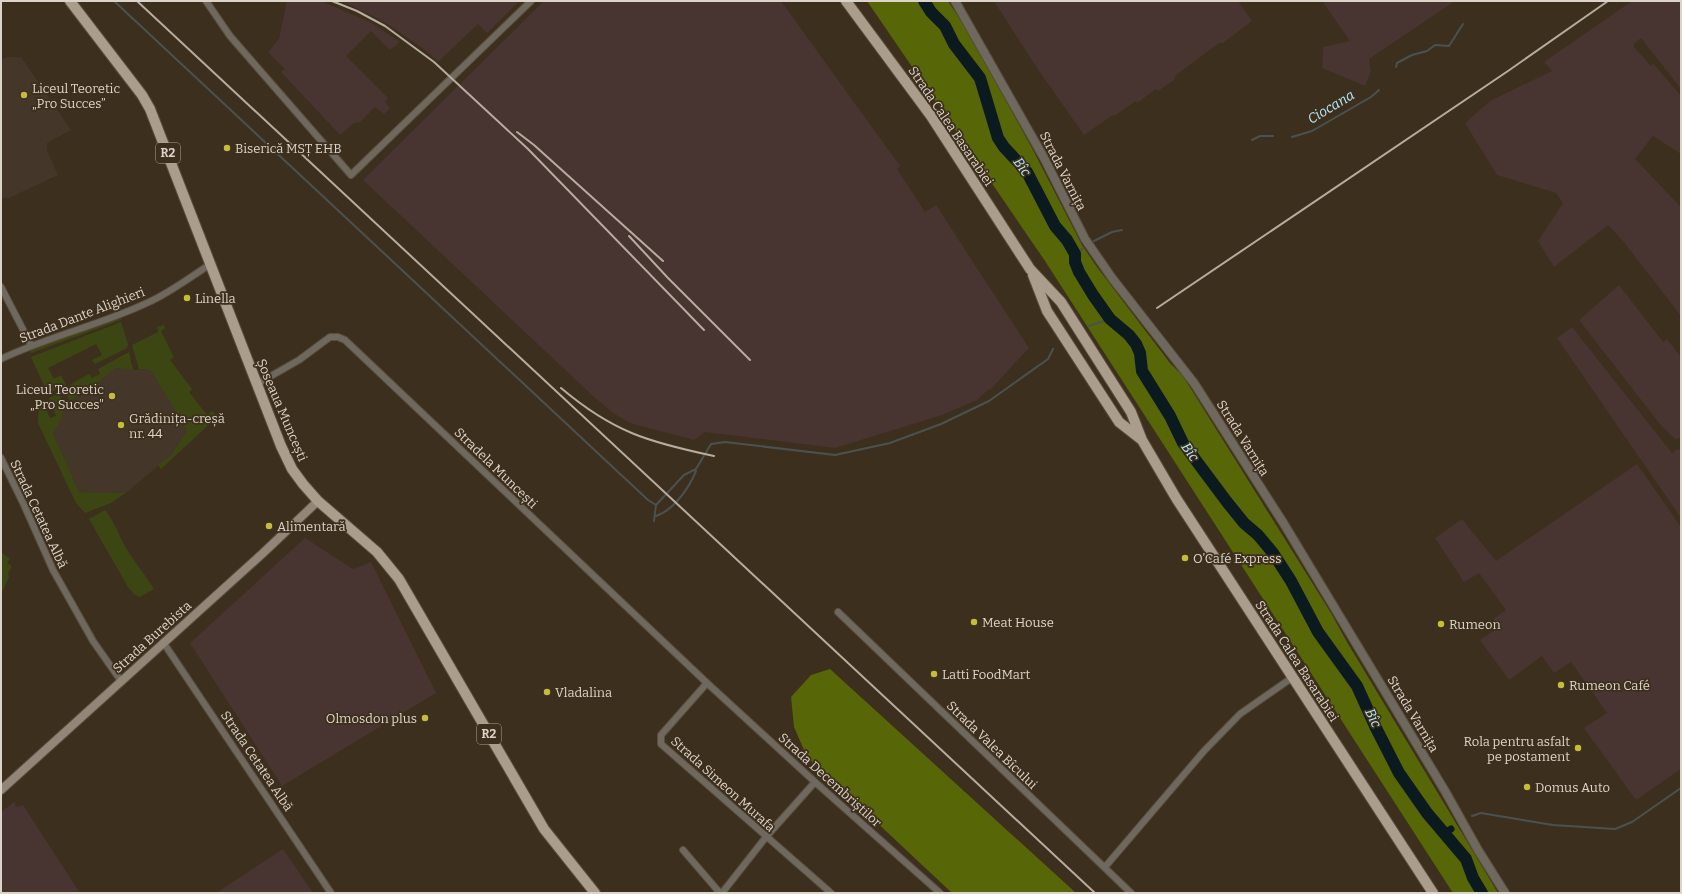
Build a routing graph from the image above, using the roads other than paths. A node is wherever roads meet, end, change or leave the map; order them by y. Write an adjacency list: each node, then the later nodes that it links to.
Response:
1 (70, 1): 6 (main road, Șoseaua Muncești / R2)
2 (206, 1): 3 (street)
3 (530, 1)
4 (846, 1): 7 (main road, Strada Calea Basarabiei)
5 (955, 1): 36 (street, Strada Varnița)
6 (211, 264): 11 (street, Strada Dante Alighieri); 13 (main road, Șoseaua Muncești / R2)
7 (1030, 269): 9 (main road, Strada Calea Basarabiei); 10 (main road, Strada Calea Basarabiei)
8 (1, 287): 11 (street)
9 (1061, 302): 10 (main road); 14 (main road, Strada Calea Basarabiei)
10 (1047, 310): 15 (main road, Strada Calea Basarabiei)
11 (31, 345): 12 (street, Strada Dante Alighieri)
12 (1, 359)
13 (257, 384): 18 (main road, Șoseaua Muncești / R2); 23 (street, Stradela Muncești)
14 (1116, 388): 15 (main road); 16 (main road, Strada Calea Basarabiei)
15 (1103, 396): 16 (main road, Strada Calea Basarabiei)
16 (1142, 440): 21 (main road, Strada Calea Basarabiei)
17 (1, 458): 22 (street, Strada Cetatea Albă)
18 (318, 501): 20 (main road, Strada Burebista); 30 (main road, Șoseaua Muncești / R2)
19 (838, 612): 28 (street, Strada Valea Bîcului)
20 (163, 642): 22 (main road, Strada Burebista); 29 (street, Strada Cetatea Albă)
21 (1292, 678): 28 (street); 35 (main road, Strada Calea Basarabiei)
22 (121, 681): 25 (main road, Strada Burebista)
23 (707, 683): 24 (street, Strada Decembriștilor); 26 (street, Strada Simeon Murafa)
24 (815, 782): 26 (street); 33 (street, Strada Decembriștilor)
25 (1, 790)
26 (766, 838): 31 (street); 32 (street, Strada Simeon Murafa)
27 (683, 850): 31 (street)
28 (1105, 867): 34 (street, Strada Valea Bîcului)
29 (331, 893)
30 (595, 893)
31 (721, 893)
32 (831, 893)
33 (940, 893)
34 (1131, 893)
35 (1433, 893)
36 (1505, 893)

